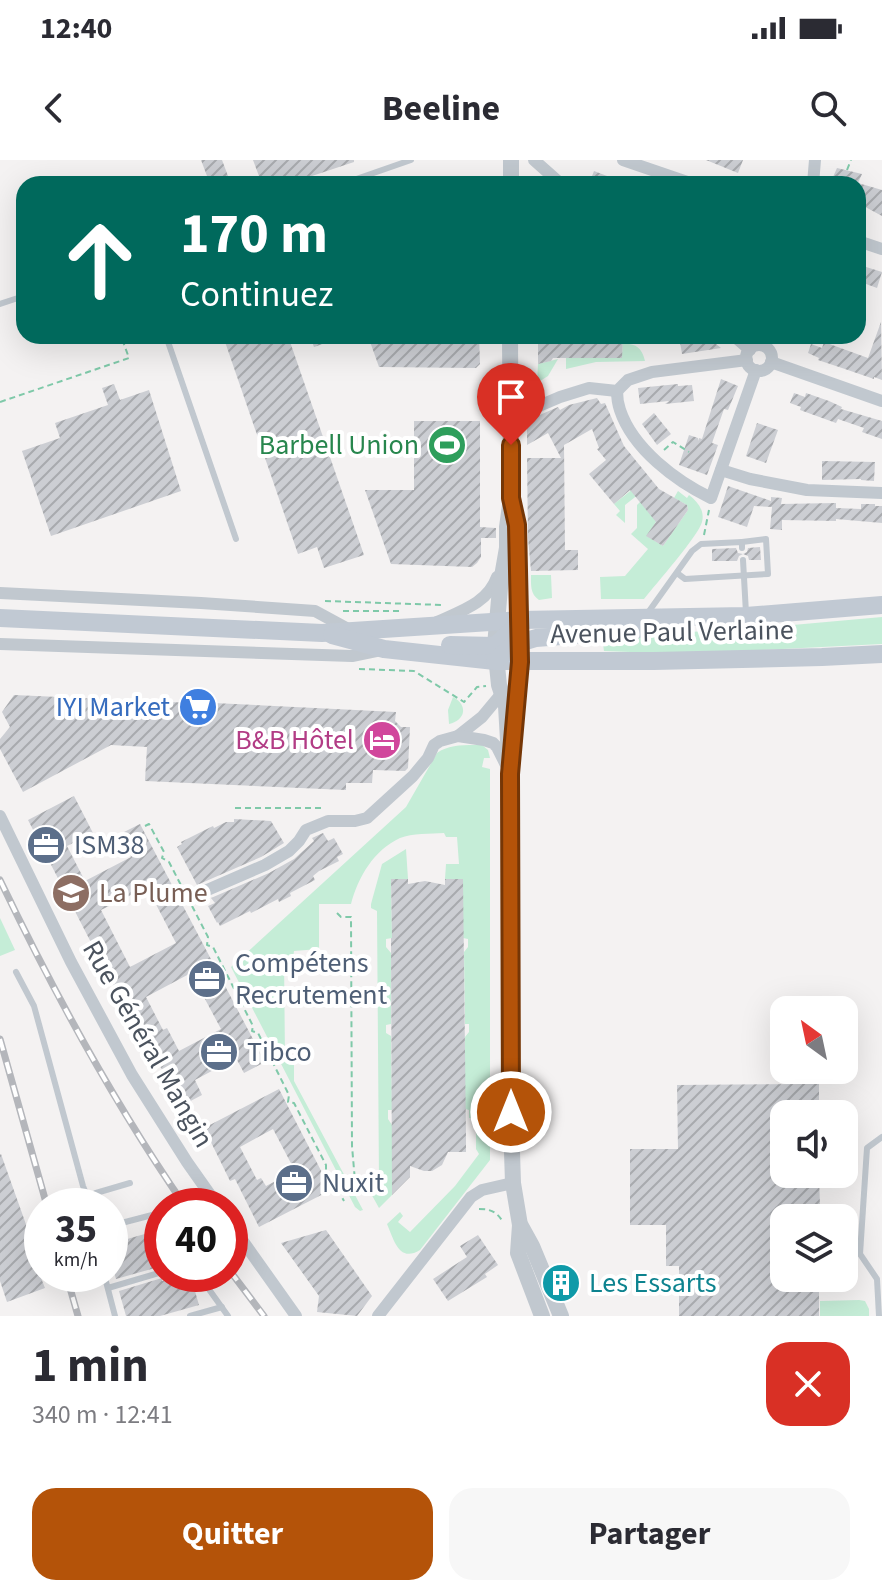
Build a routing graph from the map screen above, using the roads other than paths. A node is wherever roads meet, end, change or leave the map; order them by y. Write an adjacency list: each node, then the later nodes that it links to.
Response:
1 (411, 160): 5 (lane)
2 (534, 160): 6 (street)
3 (623, 160): 4 (street)
4 (640, 163): 7 (street)
5 (365, 176)
6 (552, 176)
7 (673, 176)
8 (169, 344): 21 (lane)
9 (510, 344): 18 (street)
10 (740, 344): 13 (street)
11 (762, 344): 13 (street)
12 (768, 344): 14 (street)
13 (748, 355): 15 (street); 16 (street)
14 (771, 362): 15 (street); 17 (street)
15 (756, 370): 19 (street)
16 (617, 391): 18 (street); 19 (street)
17 (882, 401)
18 (511, 418): 22 (street)
19 (721, 470): 20 (street)
20 (882, 493)
21 (236, 539)
22 (517, 543): 32 (street); 35 (street); 35 (street)
23 (743, 560): 25 (lane)
24 (677, 573): 25 (lane); 25 (lane); 30 (lane)
25 (743, 575): 28 (lane)
26 (0, 593): 33 (street)
27 (882, 605): 28 (main road, Avenue Paul Verlaine)
28 (746, 616): 31 (main road, Avenue Paul Verlaine)
29 (0, 618): 34 (main road, Avenue Paul Verlaine)
30 (644, 619): 31 (main road, Avenue Paul Verlaine); 35 (main road, Avenue Paul Verlaine)
31 (665, 619): 35 (main road)
32 (430, 625): 33 (main road, Avenue Paul Verlaine); 35 (main road, Avenue Paul Verlaine)
33 (350, 630): 34 (main road, Avenue Paul Verlaine)
34 (322, 633): 37 (main road, Avenue Paul Verlaine)
35 (508, 642): 37 (main road, Avenue Paul Verlaine); 38 (main road, Avenue Paul Verlaine); 39 (street); 41 (street)
36 (0, 644): 37 (street)
37 (384, 649)
38 (880, 656)
39 (502, 693): 40 (street); 41 (street)
40 (458, 736): 41 (street); 43 (street)
41 (510, 774): 47 (street)
42 (0, 816): 50 (street, Rue Général Mangin)
43 (198, 894)
44 (16, 972): 48 (lane)
45 (882, 1137): 63 (lane)
46 (130, 1183): 49 (lane)
47 (513, 1183): 51 (street); 60 (street)
48 (84, 1188)
49 (113, 1188)
50 (206, 1188)
51 (520, 1225): 61 (street); 62 (street)
52 (248, 1244): 59 (street)
53 (109, 1292): 56 (lane)
54 (211, 1292): 55 (lane)
55 (222, 1307): 57 (lane); 58 (lane)
56 (115, 1316)
57 (190, 1316)
58 (228, 1316)
59 (296, 1316)
60 (378, 1316)
61 (542, 1316)
62 (561, 1316)
63 (879, 1316)

